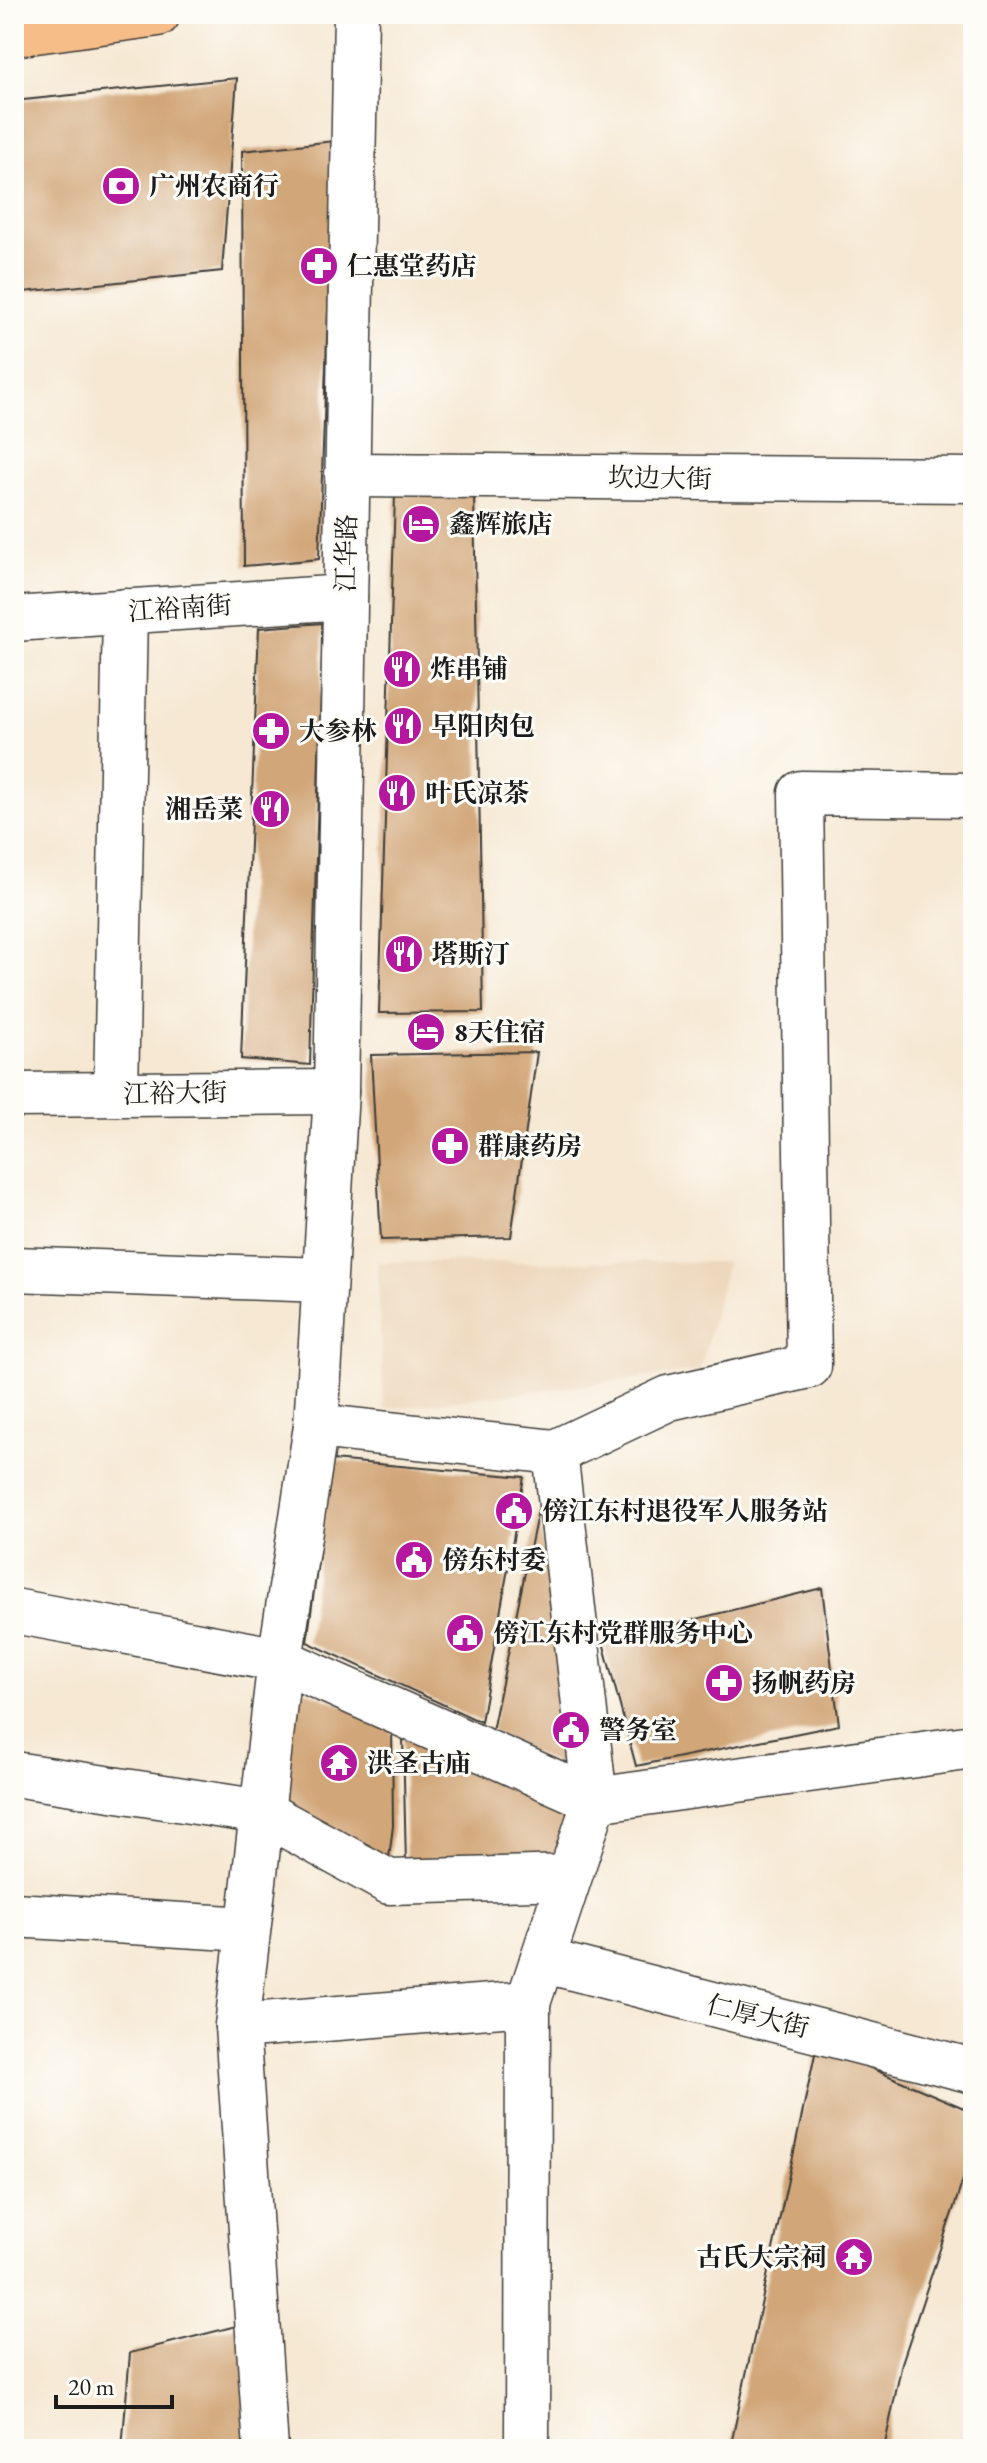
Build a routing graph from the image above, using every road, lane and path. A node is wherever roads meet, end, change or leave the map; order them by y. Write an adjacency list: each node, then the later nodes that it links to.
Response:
1 (158, 14): 3 (main road)
2 (356, 14): 4 (street, 江华路)
3 (14, 34)
4 (347, 475): 5 (street, 坎边大街); 6 (street, 江华路)
5 (973, 480)
6 (345, 597): 7 (street, 江裕南街); 10 (street, 江华路)
7 (125, 611): 8 (street, 江裕南街); 11 (street)
8 (14, 619)
9 (973, 795): 16 (street)
10 (336, 1092): 11 (street, 江裕大街); 14 (street, 江华路)
11 (116, 1094): 12 (street, 江裕大街)
12 (14, 1095)
13 (14, 1269): 14 (street)
14 (324, 1280): 15 (street, 江华路)
15 (316, 1426): 16 (street); 18 (street, 江华路)
16 (555, 1452): 21 (street)
17 (14, 1611): 18 (street)
18 (280, 1660): 21 (street); 22 (street, 江华路)
19 (973, 1747): 21 (street)
20 (14, 1774): 22 (street)
21 (595, 1800): 23 (street)
22 (262, 1812): 23 (street); 25 (street, 江华路)
23 (569, 1877): 26 (street)
24 (14, 1915): 25 (street)
25 (248, 1929): 28 (street, 江华路)
26 (542, 1960): 27 (street); 29 (street, 仁厚大街)
27 (528, 2003): 28 (street); 31 (street)
28 (237, 2026): 30 (street, 江华路)
29 (973, 2071)
30 (266, 2449)
31 (527, 2449)

